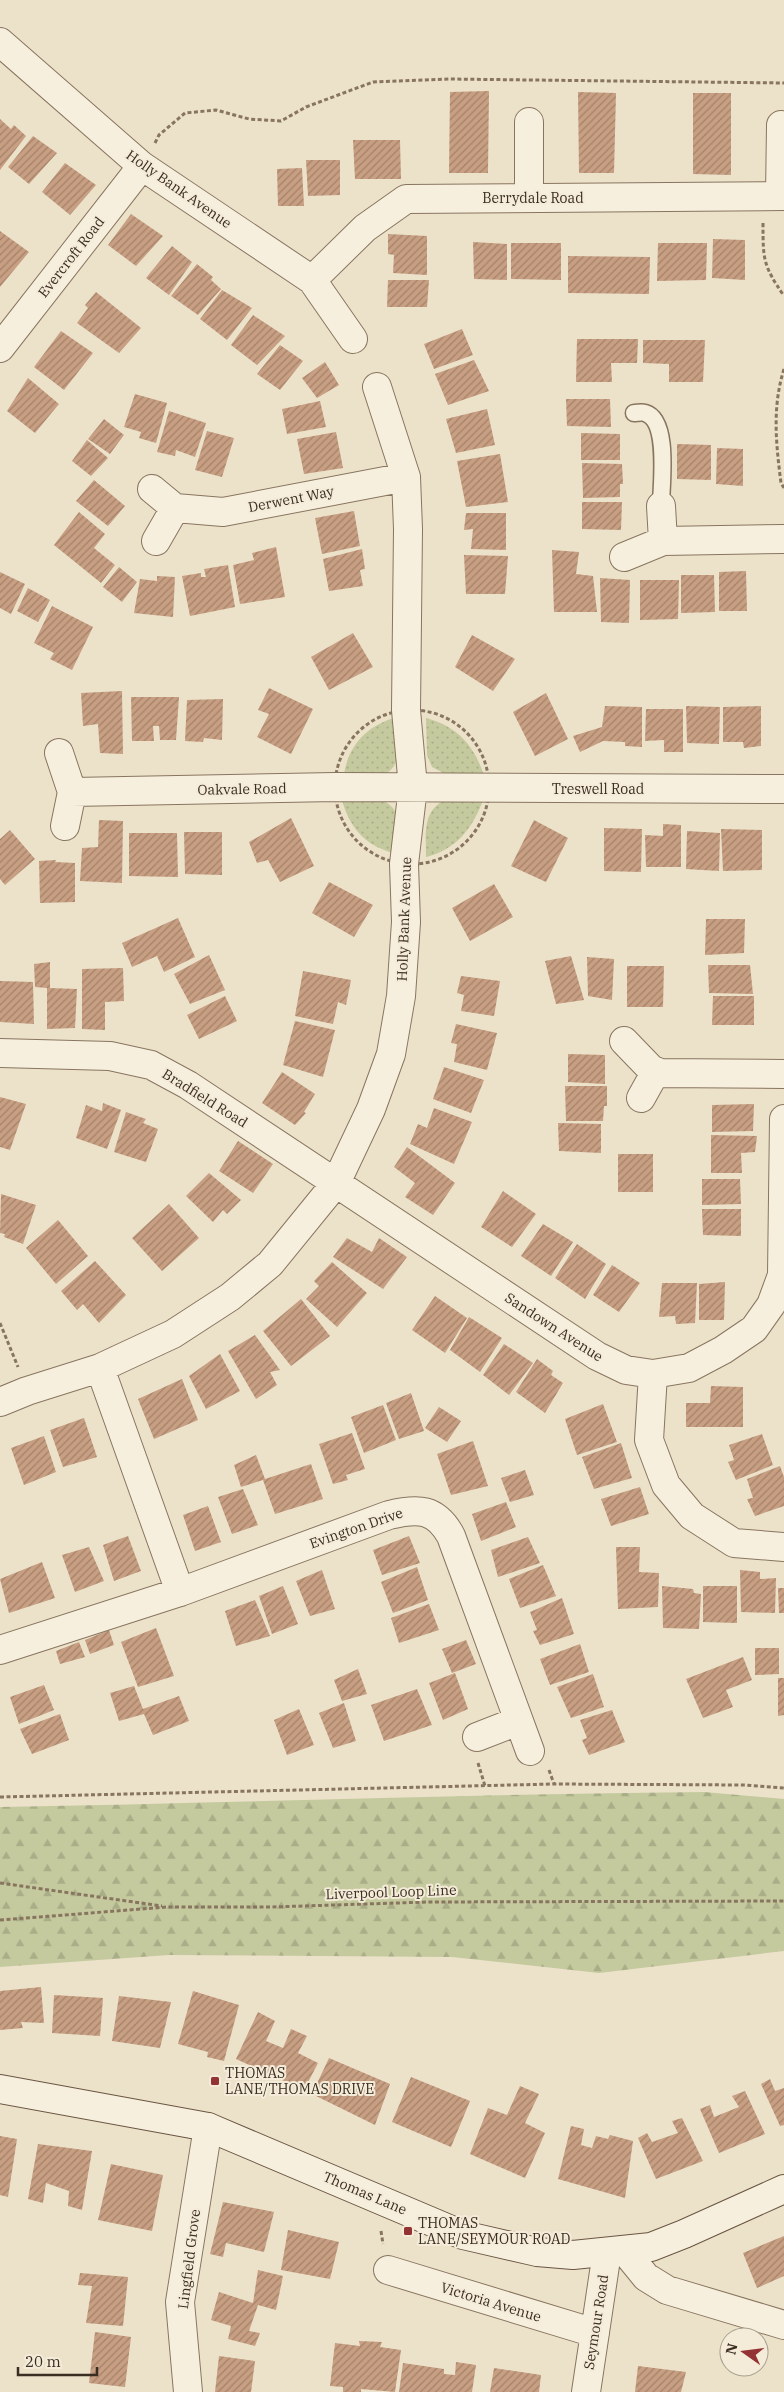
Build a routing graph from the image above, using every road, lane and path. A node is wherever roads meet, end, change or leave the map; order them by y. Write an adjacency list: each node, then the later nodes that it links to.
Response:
1 (0, 42): 5 (street, Holly Bank Avenue)
2 (784, 83): 5 (path)
3 (530, 122): 7 (street)
4 (781, 125): 6 (street)
5 (142, 166): 8 (street, Holly Bank Avenue); 11 (street, Evercroft Road)
6 (776, 196): 7 (street, Berrydale Road); 9 (path)
7 (529, 198): 8 (street, Berrydale Road)
8 (312, 280): 10 (street, Holly Bank Avenue)
9 (784, 296)
10 (353, 338)
11 (0, 348)
12 (784, 369): 16 (path)
13 (377, 387): 15 (street, Holly Bank Avenue)
14 (634, 413): 18 (lane)
15 (406, 477): 19 (street, Derwent Way); 25 (street, Holly Bank Avenue)
16 (784, 488)
17 (152, 489): 19 (street)
18 (661, 506): 21 (street)
19 (175, 508): 22 (street)
20 (784, 539): 21 (street)
21 (662, 540): 23 (street)
22 (156, 541)
23 (624, 557)
24 (59, 753): 27 (street)
25 (413, 787): 26 (street, Treswell Road); 27 (street, Oakvale Road); 35 (street, Holly Bank Avenue)
26 (784, 790)
27 (72, 792): 28 (street)
28 (65, 826)
29 (624, 1040): 31 (street)
30 (0, 1054): 35 (street, Bradfield Road)
31 (656, 1071): 32 (street); 33 (street)
32 (784, 1074)
33 (641, 1098)
34 (784, 1118): 36 (street, Sandown Avenue)
35 (336, 1183): 38 (street, Holly Bank Avenue); 39 (street, Sandown Avenue)
36 (783, 1276): 39 (street, Sandown Avenue)
37 (0, 1323): 40 (path)
38 (100, 1368): 40 (street, Holly Bank Avenue); 43 (street)
39 (653, 1374): 42 (street)
40 (27, 1391): 41 (street, Holly Bank Avenue)
41 (0, 1402)
42 (784, 1547)
43 (180, 1592): 44 (street, Evington Drive); 45 (street, Evington Drive)
44 (0, 1650)
45 (518, 1721): 46 (street); 47 (street, Evington Drive)
46 (477, 1737)
47 (530, 1751)
48 (784, 1788): 49 (path)
49 (0, 1798)
50 (0, 1883): 52 (path)
51 (784, 1901): 52 (path, Liverpool Loop Line)
52 (167, 1907): 53 (path, Liverpool Loop Line)
53 (0, 1920)
54 (0, 2089): 55 (street, Thomas Lane)
55 (208, 2127): 57 (street, Thomas Lane); 62 (street, Lingfield Grove)
56 (784, 2189): 58 (street, Thomas Lane)
57 (376, 2197): 58 (street, Thomas Lane); 59 (path)
58 (615, 2251): 60 (street); 61 (street, Seymour Road)
59 (388, 2270): 61 (street, Victoria Avenue)
60 (784, 2325)
61 (595, 2334): 63 (street, Seymour Road)
62 (188, 2392)
63 (586, 2392)

